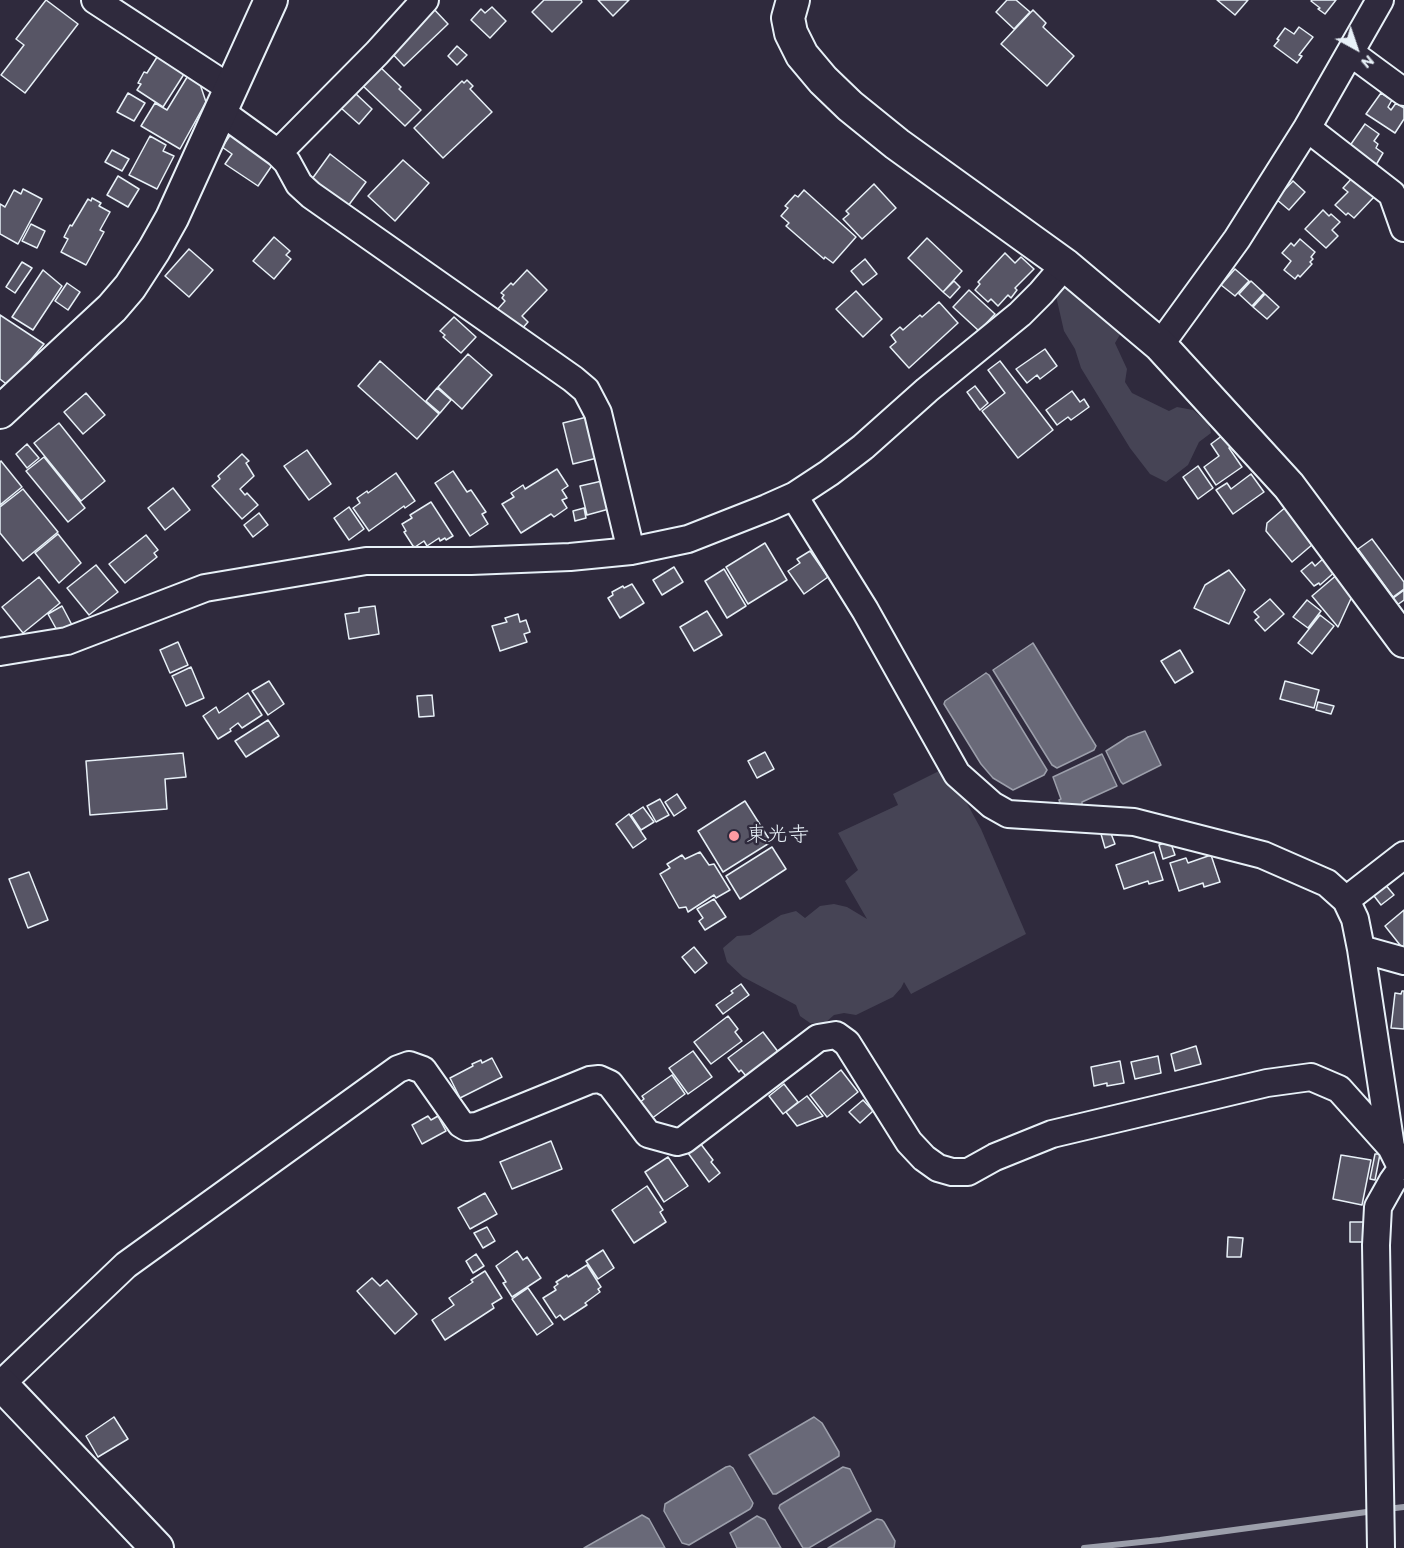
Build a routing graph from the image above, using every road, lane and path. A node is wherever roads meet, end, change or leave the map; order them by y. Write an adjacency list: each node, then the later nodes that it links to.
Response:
1 (95, 0): 8 (street)
2 (270, 0): 8 (street)
3 (425, 0): 10 (street)
4 (793, 0): 12 (street)
5 (1380, 0): 6 (street)
6 (1351, 53): 7 (street); 9 (street)
7 (1404, 92)
8 (225, 100): 10 (street); 14 (street)
9 (1307, 128): 11 (street); 13 (street)
10 (278, 153): 16 (street)
11 (1404, 228)
12 (1065, 265): 13 (street); 15 (street)
13 (1160, 345): 17 (street)
14 (0, 412)
15 (794, 496): 16 (street); 20 (street)
16 (631, 551): 18 (street)
17 (1404, 640)
18 (0, 652)
19 (1404, 855): 20 (street)
20 (1346, 900): 21 (street)
21 (1361, 949): 22 (street); 23 (street)
22 (1404, 961)
23 (1399, 1160): 24 (street); 26 (street)
24 (0, 1384): 25 (street)
25 (157, 1548)
26 (1382, 1548)

